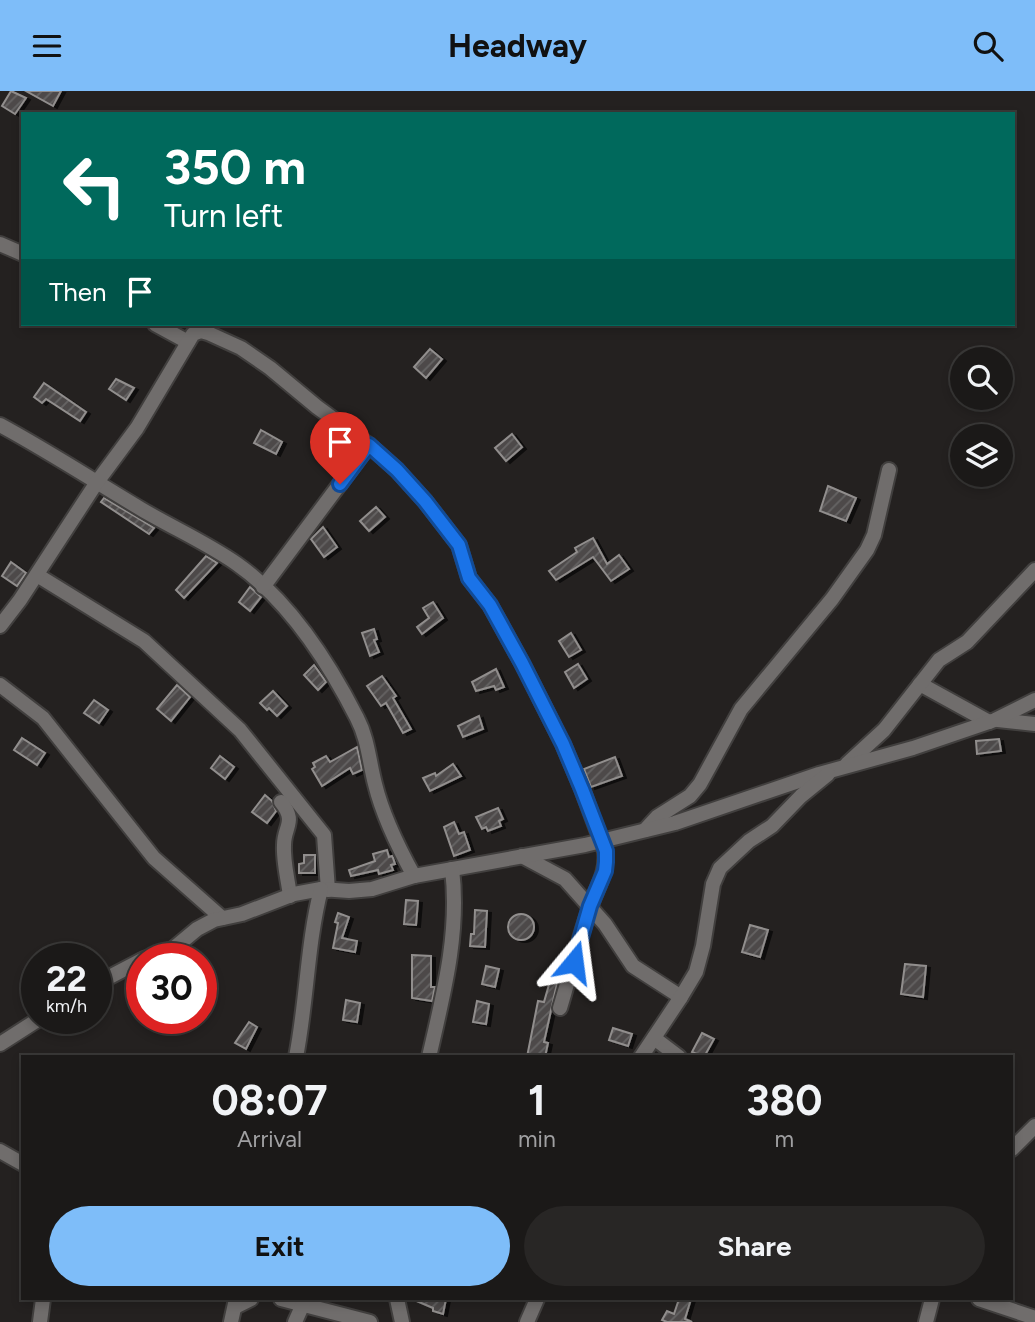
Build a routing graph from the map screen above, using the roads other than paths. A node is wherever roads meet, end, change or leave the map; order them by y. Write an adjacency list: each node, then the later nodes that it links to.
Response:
1 (0, 244): 2 (street)
2 (21, 253)
3 (159, 326): 4 (street)
4 (188, 342): 6 (street); 8 (street)
5 (0, 425): 8 (street)
6 (369, 445): 11 (street); 21 (street)
7 (889, 470): 20 (street)
8 (97, 482): 10 (street); 11 (street)
9 (1035, 570): 13 (street)
10 (37, 575): 12 (street); 25 (street)
11 (263, 587): 24 (street)
12 (0, 626)
13 (920, 684): 16 (street); 18 (street)
14 (0, 685): 28 (street)
15 (1035, 701): 16 (street)
16 (992, 721): 17 (street); 18 (street)
17 (1035, 724)
18 (838, 769): 20 (street); 30 (street)
19 (281, 802): 26 (street)
20 (645, 831): 21 (street)
21 (600, 841): 22 (street); 27 (street)
22 (522, 856): 23 (street); 27 (street)
23 (452, 869): 24 (street); 36 (street)
24 (414, 876): 25 (street)
25 (325, 889): 26 (street); 35 (street)
26 (290, 896): 28 (street)
27 (590, 906): 30 (street); 31 (street)
28 (222, 918): 29 (street)
29 (180, 943)
30 (681, 997): 33 (street)
31 (560, 1009)
32 (21, 1031): 34 (street)
33 (654, 1038): 37 (street); 38 (street)
34 (0, 1044)
35 (296, 1055)
36 (429, 1055)
37 (642, 1055)
38 (676, 1055)
39 (1035, 1126): 40 (street)
40 (1013, 1148)
41 (0, 1150): 42 (street)
42 (21, 1163)
43 (43, 1300): 52 (street)
44 (285, 1300): 50 (street)
45 (397, 1300): 56 (street)
46 (537, 1300): 57 (street)
47 (932, 1300): 58 (street)
48 (982, 1300): 51 (street)
49 (236, 1303): 53 (street)
50 (303, 1304): 54 (street); 55 (street)
51 (1035, 1318)
52 (40, 1322)
53 (231, 1322)
54 (295, 1322)
55 (370, 1322)
56 (402, 1322)
57 (527, 1322)
58 (926, 1322)

